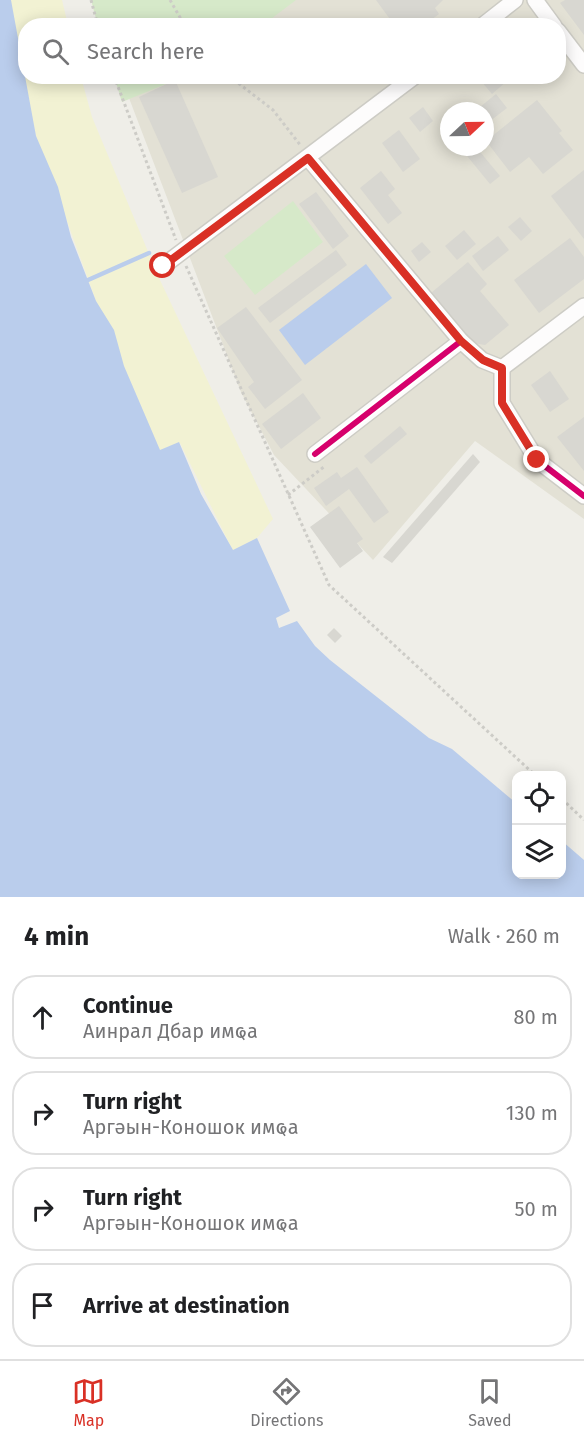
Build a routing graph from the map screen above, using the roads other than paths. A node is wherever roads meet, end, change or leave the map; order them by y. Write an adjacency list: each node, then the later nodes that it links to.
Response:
1 (515, 0): 3 (street)
2 (535, 0): 4 (street)
3 (492, 18)
4 (548, 18)
5 (566, 41): 6 (street)
6 (584, 65)
7 (405, 84): 8 (street)
8 (308, 158): 9 (street); 11 (street)
9 (163, 266)
10 (584, 306): 12 (street)
11 (461, 341): 12 (street); 13 (street)
12 (502, 368): 14 (street)
13 (315, 454)
14 (584, 496)

